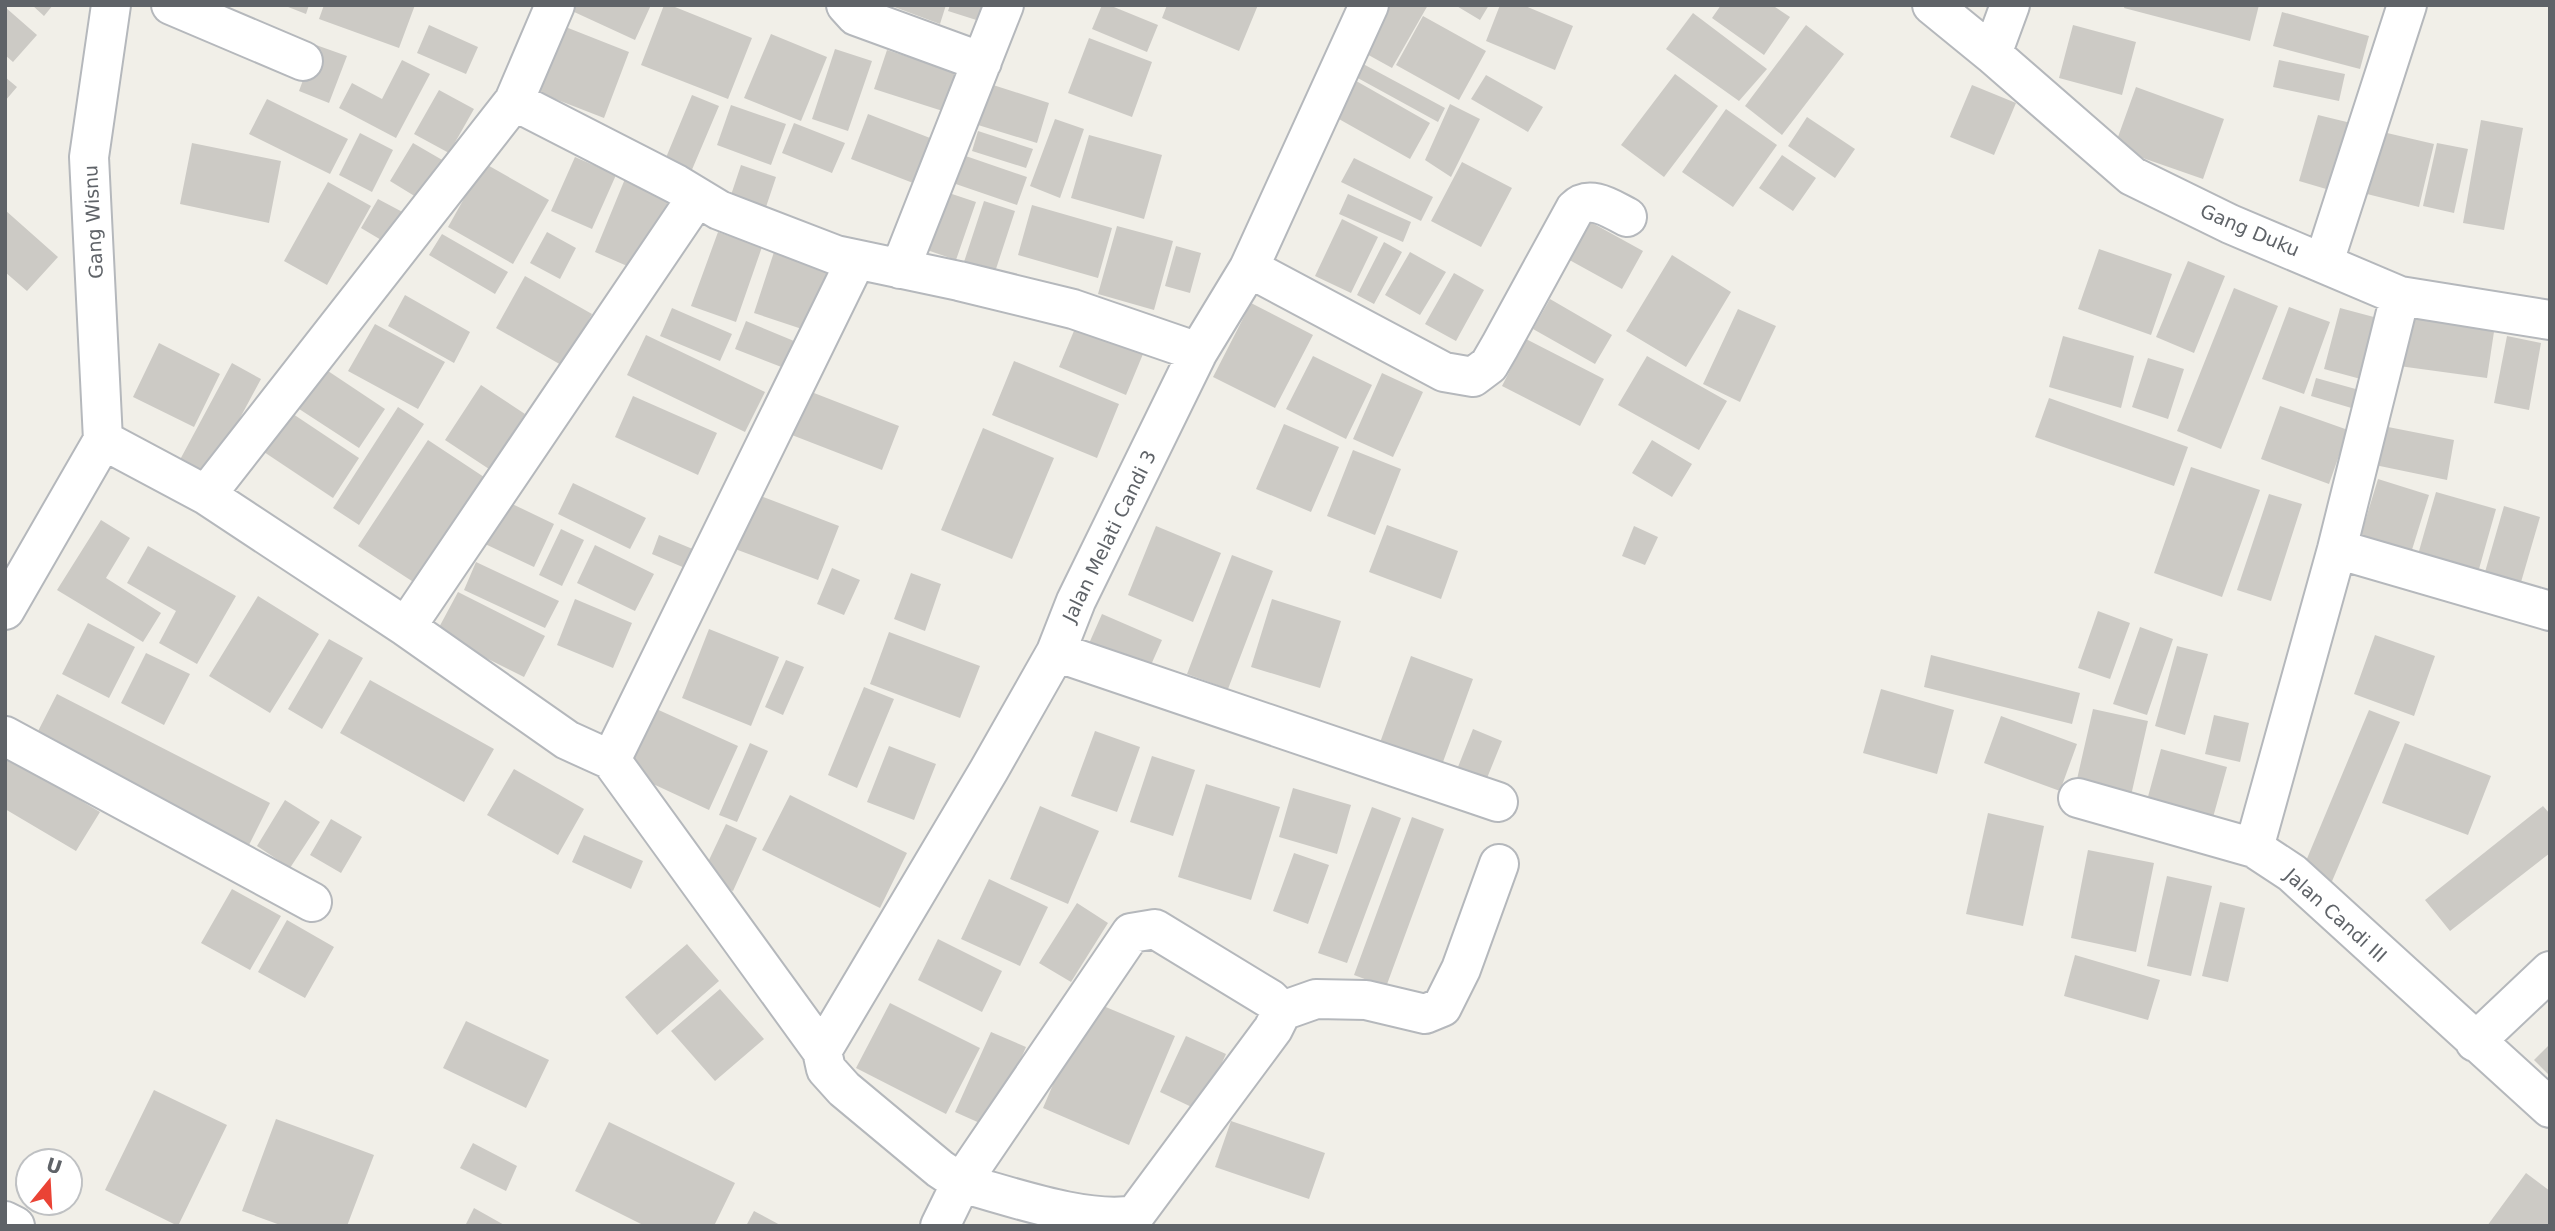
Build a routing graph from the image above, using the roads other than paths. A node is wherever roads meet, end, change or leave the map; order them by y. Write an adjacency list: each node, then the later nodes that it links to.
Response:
1 (111, 5): 23 (street, Gang Wisnu)
2 (171, 5): 11 (street)
3 (555, 5): 13 (street)
4 (846, 5): 12 (street)
5 (1004, 5): 12 (street)
6 (1369, 5): 18 (street, Jalan Melati Candi 3)
7 (1932, 5): 10 (street, Gang Duku)
8 (2010, 5): 10 (street)
9 (2407, 5): 17 (street)
10 (1992, 54): 17 (street, Gang Duku)
11 (303, 61)
12 (982, 62): 19 (street)
13 (514, 101): 14 (street); 24 (street)
14 (697, 197): 16 (street); 28 (street)
15 (1627, 217): 18 (street)
16 (856, 260): 19 (street); 31 (street)
17 (2324, 262): 20 (street, Gang Duku)
18 (1249, 268): 22 (street, Jalan Melati Candi 3)
19 (900, 269): 22 (street)
20 (2400, 296): 21 (street, Gang Duku); 25 (street)
21 (2550, 320)
22 (1198, 352): 29 (street, Jalan Melati Candi 3)
23 (103, 440): 24 (street); 26 (street)
24 (206, 495): 28 (street)
25 (2337, 549): 27 (street); 34 (street)
26 (5, 610)
27 (2550, 611)
28 (406, 627): 31 (street)
29 (1056, 652): 33 (street); 40 (street, Jalan Melati Candi 3)
30 (5, 736): 36 (street)
31 (611, 760): 40 (street)
32 (2078, 798): 34 (street, Jalan Candi III)
33 (1498, 802)
34 (2254, 848): 39 (street, Jalan Candi III)
35 (1499, 864): 38 (street)
36 (312, 902)
37 (2550, 971): 39 (street)
38 (1282, 1011): 42 (street); 42 (street)
39 (2475, 1042): 41 (street, Jalan Candi III)
40 (822, 1051): 42 (street)
41 (2550, 1108)
42 (961, 1183): 45 (street)
43 (5, 1221): 44 (street)
44 (15, 1226)
45 (940, 1226)

